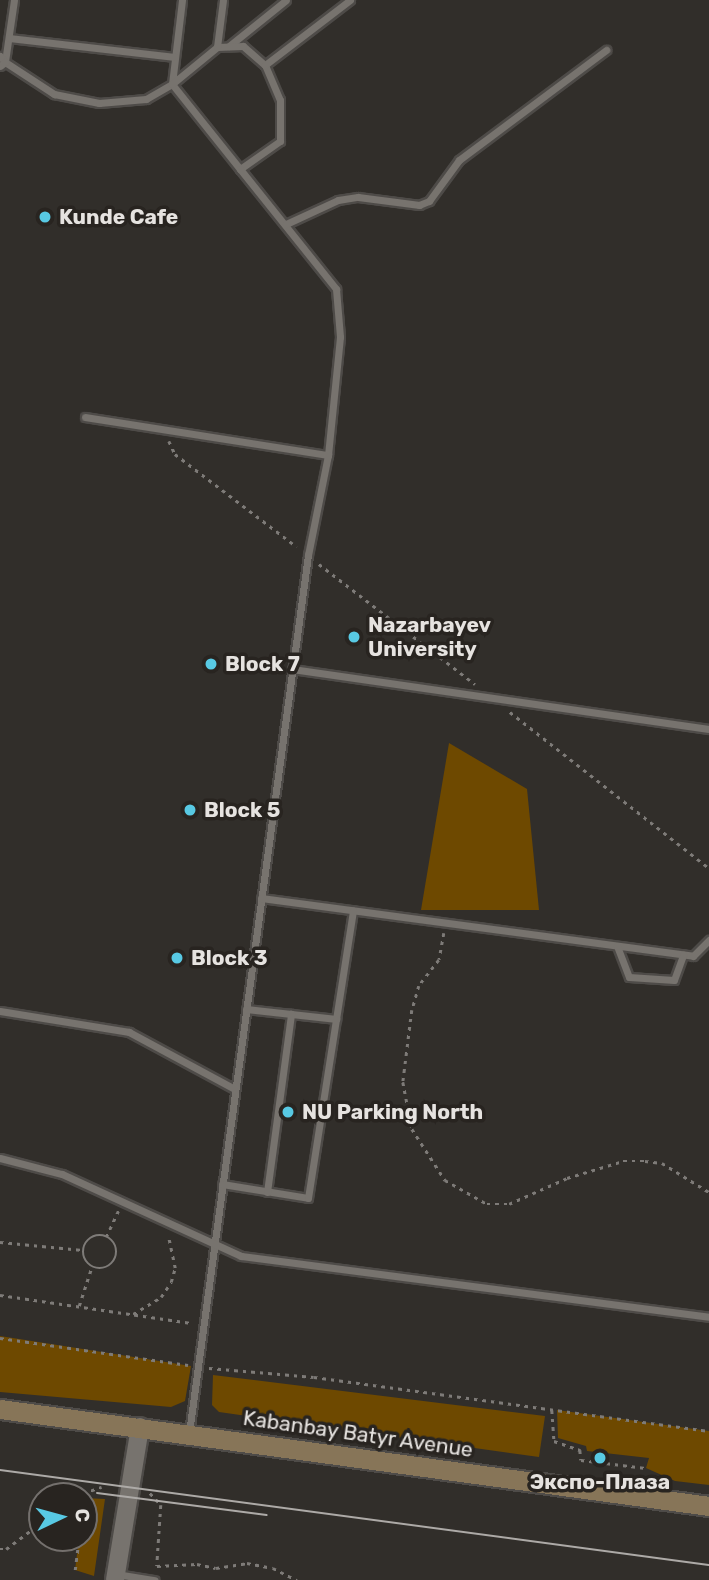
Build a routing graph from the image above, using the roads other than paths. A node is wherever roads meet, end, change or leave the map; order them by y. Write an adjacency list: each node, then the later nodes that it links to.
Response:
1 (14, 0): 6 (lane)
2 (182, 0): 10 (lane)
3 (223, 0): 8 (lane)
4 (286, 0): 7 (lane)
5 (350, 0): 12 (lane)
6 (9, 38): 10 (lane); 11 (lane)
7 (229, 46): 8 (lane); 12 (lane)
8 (217, 47): 13 (lane)
9 (606, 50): 15 (lane)
10 (175, 57): 13 (lane)
11 (2, 61): 13 (lane)
12 (265, 65): 14 (lane)
13 (172, 84): 14 (lane)
14 (240, 169): 15 (lane)
15 (286, 224): 17 (lane)
16 (85, 417): 17 (lane)
17 (328, 455): 18 (lane)
18 (292, 669): 19 (lane); 20 (lane)
19 (709, 729)
20 (261, 898): 21 (lane); 25 (lane)
21 (354, 911): 23 (lane); 28 (lane)
22 (709, 940): 24 (lane)
23 (617, 946): 24 (lane); 24 (lane)
24 (683, 955)
25 (246, 1009): 27 (lane); 29 (lane)
26 (0, 1011): 29 (lane)
27 (291, 1014): 28 (lane); 32 (lane)
28 (336, 1019): 32 (lane)
29 (235, 1089): 31 (lane)
30 (0, 1158): 33 (lane)
31 (222, 1185): 32 (lane); 33 (lane)
32 (267, 1192)
33 (214, 1246): 34 (lane); 37 (lane)
34 (709, 1317)
35 (0, 1409): 36 (main road, Kabanbay Batyr Avenue)
36 (140, 1427): 37 (main road, Kabanbay Batyr Avenue); 39 (street)
37 (189, 1434): 38 (main road, Kabanbay Batyr Avenue)
38 (709, 1506)
39 (115, 1577): 40 (lane)
40 (155, 1580)

